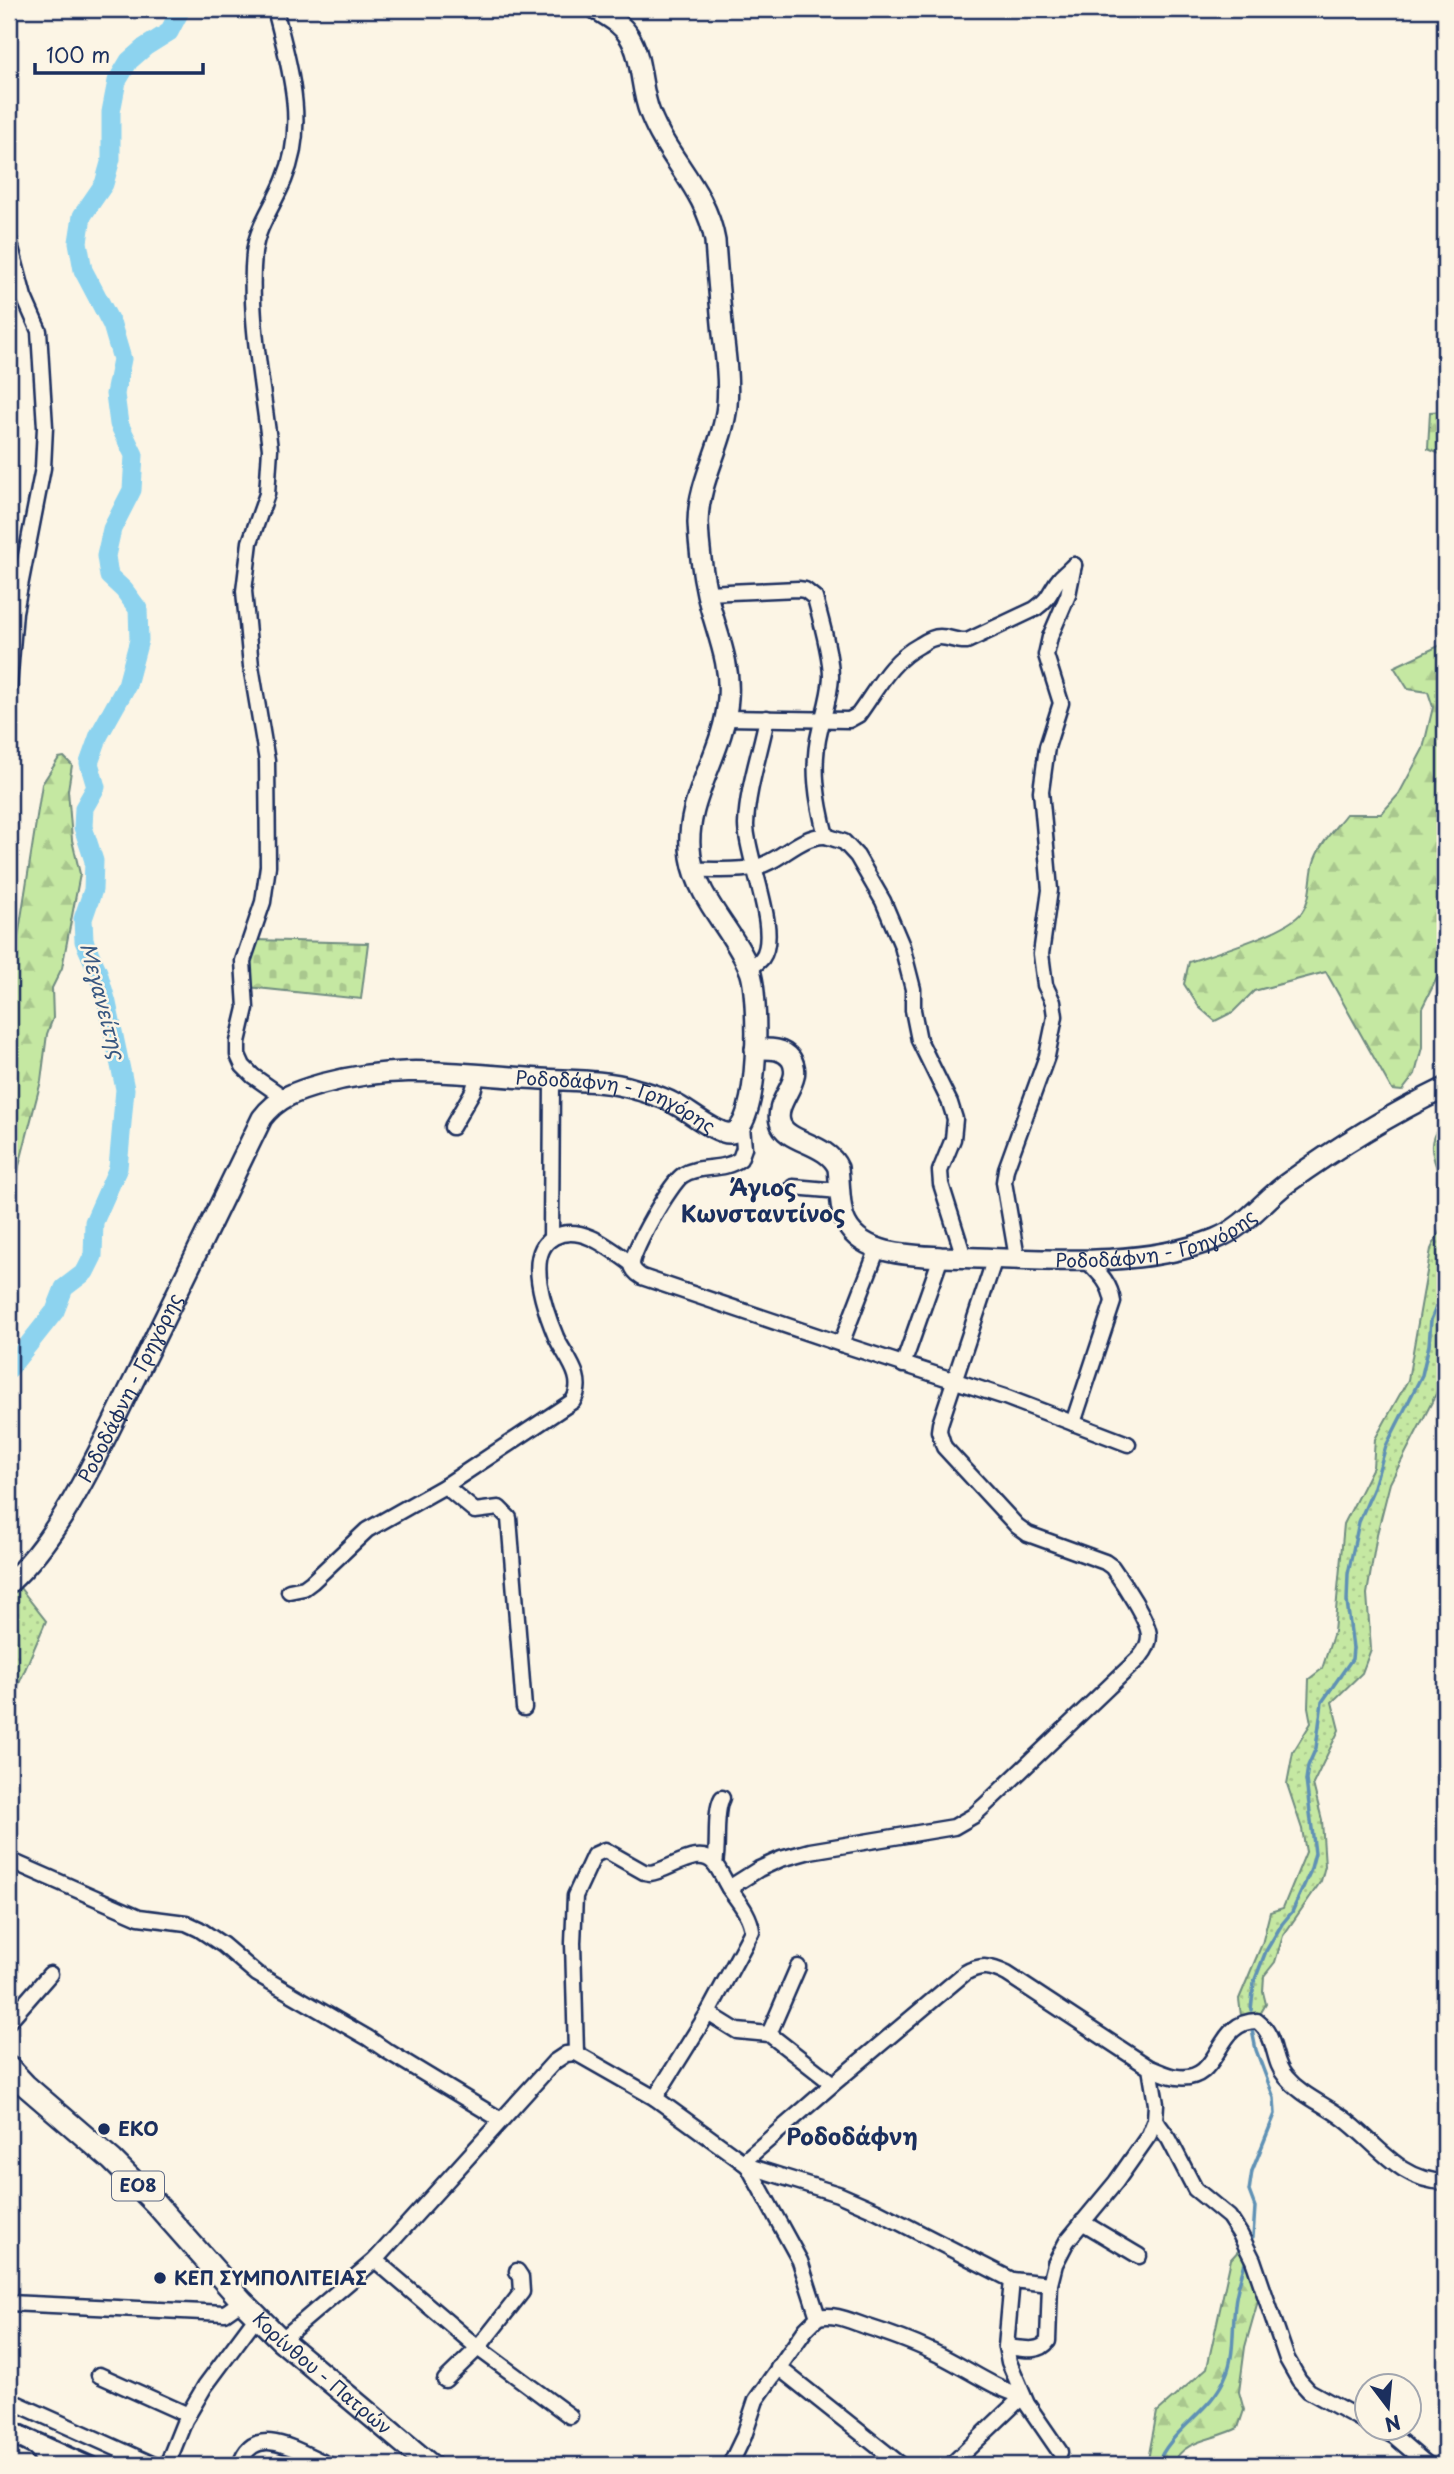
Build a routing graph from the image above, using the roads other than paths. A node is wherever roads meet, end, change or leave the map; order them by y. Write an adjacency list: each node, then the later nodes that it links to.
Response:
1 (275, 9): 17 (street)
2 (596, 9): 4 (main road)
3 (9, 240): 5 (street)
4 (706, 593): 6 (main road); 8 (street)
5 (9, 687)
6 (726, 718): 7 (street); 11 (main road)
7 (767, 718): 8 (street); 10 (street)
8 (822, 721): 9 (street); 27 (street)
9 (826, 836): 10 (street); 25 (street)
10 (755, 868): 11 (street); 12 (street)
11 (694, 870): 12 (main road)
12 (749, 969): 13 (main road)
13 (755, 1049): 19 (main road, Ροδοδάφνη - Γρηγόρης); 21 (main road, Ροδοδάφνη - Γρηγόρης)
14 (478, 1074): 15 (main road, Ροδοδάφνη - Γρηγόρης); 17 (main road, Ροδοδάφνη - Γρηγόρης); 18 (street)
15 (552, 1080): 19 (main road, Ροδοδάφνη - Γρηγόρης); 22 (street)
16 (1445, 1088): 28 (main road, Ροδοδάφνη - Γρηγόρης)
17 (283, 1097): 36 (main road, Ροδοδάφνη - Γρηγόρης)
18 (452, 1127)
19 (742, 1127): 29 (street)
20 (793, 1187): 21 (street)
21 (840, 1191): 23 (main road, Ροδοδάφνη - Γρηγόρης)
22 (551, 1239): 29 (street); 35 (street)
23 (878, 1248): 24 (main road, Ροδοδάφνη - Γρηγόρης); 30 (street)
24 (941, 1257): 25 (main road, Ροδοδάφνη - Γρηγόρης); 31 (street)
25 (964, 1257): 26 (main road, Ροδοδάφνη - Γρηγόρης)
26 (995, 1258): 27 (main road, Ροδοδάφνη - Γρηγόρης); 32 (street)
27 (1017, 1258): 28 (main road, Ροδοδάφνη - Γρηγόρης)
28 (1085, 1259): 33 (street)
29 (632, 1264): 30 (street)
30 (841, 1344): 31 (street)
31 (903, 1364): 32 (street)
32 (953, 1381): 33 (street); 42 (street)
33 (1073, 1423): 34 (street)
34 (1128, 1444)
35 (445, 1486): 37 (street); 38 (street)
36 (9, 1583)
37 (289, 1591)
38 (524, 1708)
39 (722, 1798): 41 (street)
40 (9, 1860): 53 (street)
41 (715, 1864): 42 (street); 48 (street)
42 (729, 1888): 45 (street)
43 (798, 1967): 47 (street)
44 (50, 1974): 46 (street)
45 (708, 2013): 47 (street); 52 (street)
46 (9, 2021)
47 (769, 2034): 51 (street)
48 (576, 2053): 52 (street); 53 (street)
49 (9, 2068): 64 (main road, Κορίνθου - Πατρών / ΕΟ8)
50 (1150, 2068): 51 (street); 54 (street); 56 (street)
51 (833, 2084): 55 (street)
52 (655, 2098): 55 (street)
53 (501, 2120): 59 (street)
54 (1155, 2120): 57 (street); 75 (street)
55 (746, 2164): 61 (street); 65 (street)
56 (1443, 2184)
57 (1082, 2222): 58 (street); 62 (street)
58 (1139, 2256)
59 (375, 2260): 66 (street); 68 (street)
60 (517, 2271): 68 (street)
61 (1012, 2280): 62 (street); 67 (street)
62 (1050, 2284): 67 (street)
63 (9, 2303): 64 (street)
64 (249, 2308): 66 (main road, Κορίνθου - Πατρών / ΕΟ8); 74 (street)
65 (818, 2318): 69 (street); 72 (street)
66 (281, 2340): 85 (main road, Κορίνθου - Πατρών / ΕΟ8)
67 (1006, 2347): 72 (street)
68 (478, 2348): 71 (street); 76 (street)
69 (778, 2367): 86 (street); 87 (street)
70 (99, 2375): 74 (street)
71 (445, 2380)
72 (1023, 2396): 78 (street); 88 (street)
73 (9, 2400): 81 (street)
74 (188, 2415): 82 (street)
75 (1352, 2415)
76 (570, 2416)
77 (1401, 2442): 89 (street)
78 (1060, 2452)
79 (9, 2459): 80 (highway)
80 (21, 2465)
81 (154, 2465)
82 (167, 2465)
83 (240, 2465): 84 (street)
84 (329, 2465)
85 (430, 2465)
86 (730, 2465)
87 (901, 2465)
88 (951, 2465)
89 (1428, 2465)

